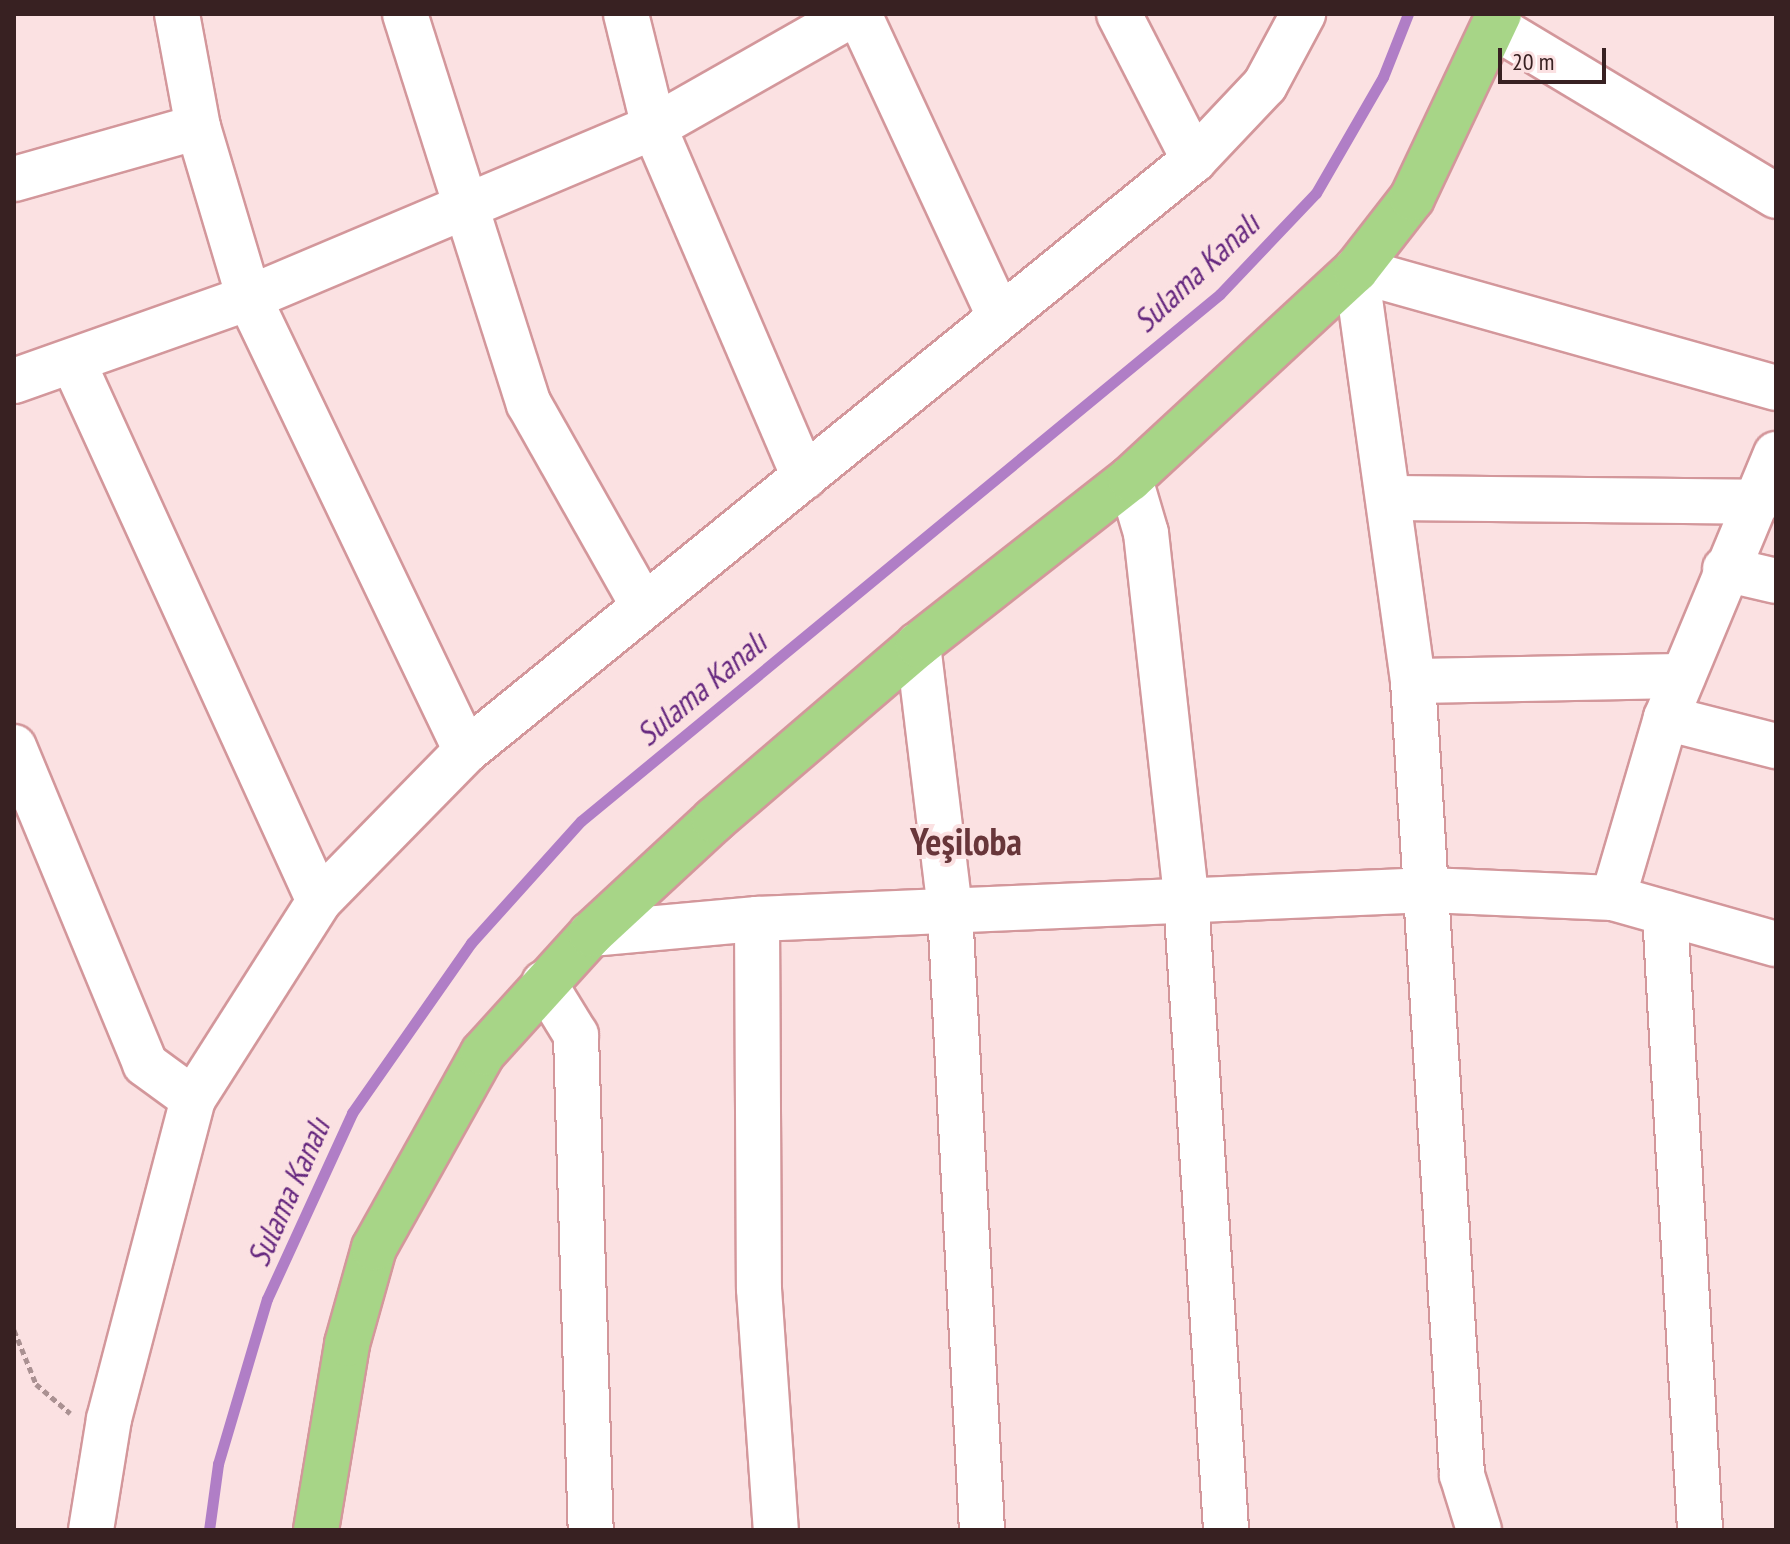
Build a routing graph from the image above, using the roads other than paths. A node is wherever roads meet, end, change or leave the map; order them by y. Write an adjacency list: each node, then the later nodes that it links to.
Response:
1 (177, 14): 9 (street)
2 (405, 14): 14 (street)
3 (626, 14): 10 (street)
4 (853, 14): 10 (street)
5 (859, 14): 17 (street)
6 (1119, 14): 11 (street)
7 (1303, 14): 11 (street)
8 (1497, 20): 13 (street); 15 (main road)
9 (198, 127): 12 (street); 16 (street)
10 (654, 127): 14 (street); 22 (street)
11 (1194, 160): 17 (street)
12 (14, 179)
13 (1776, 196)
14 (463, 209): 16 (street); 28 (street)
15 (1356, 270): 20 (street); 23 (main road); 24 (street)
16 (249, 298): 18 (street); 35 (street)
17 (999, 315): 22 (street)
18 (74, 364): 19 (street); 39 (street)
19 (14, 381)
20 (1776, 388)
21 (1776, 454): 25 (street)
22 (804, 477): 28 (street)
23 (1130, 479): 29 (main road); 37 (street)
24 (1392, 498): 25 (street); 31 (street)
25 (1758, 502): 26 (street)
26 (1725, 569): 27 (street); 30 (street)
27 (1776, 581)
28 (642, 604): 35 (street)
29 (918, 645): 40 (street); 43 (main road)
30 (1683, 676): 31 (street); 32 (street)
31 (1413, 681): 36 (street)
32 (1666, 718): 33 (street); 38 (street)
33 (1776, 746)
34 (14, 747): 46 (street)
35 (466, 751): 39 (street)
36 (1428, 890): 37 (street); 38 (street); 53 (street)
37 (1186, 897): 40 (street); 52 (street)
38 (1613, 898): 41 (street)
39 (319, 901): 46 (street)
40 (950, 910): 42 (street); 51 (street)
41 (1665, 913): 44 (street); 54 (street)
42 (757, 919): 43 (street); 50 (street)
43 (591, 934): 45 (main road)
44 (1776, 944)
45 (544, 983): 48 (main road); 49 (street)
46 (193, 1099): 47 (street)
47 (91, 1530)
48 (316, 1530)
49 (591, 1530)
50 (776, 1530)
51 (982, 1530)
52 (1226, 1530)
53 (1479, 1530)
54 (1700, 1530)

